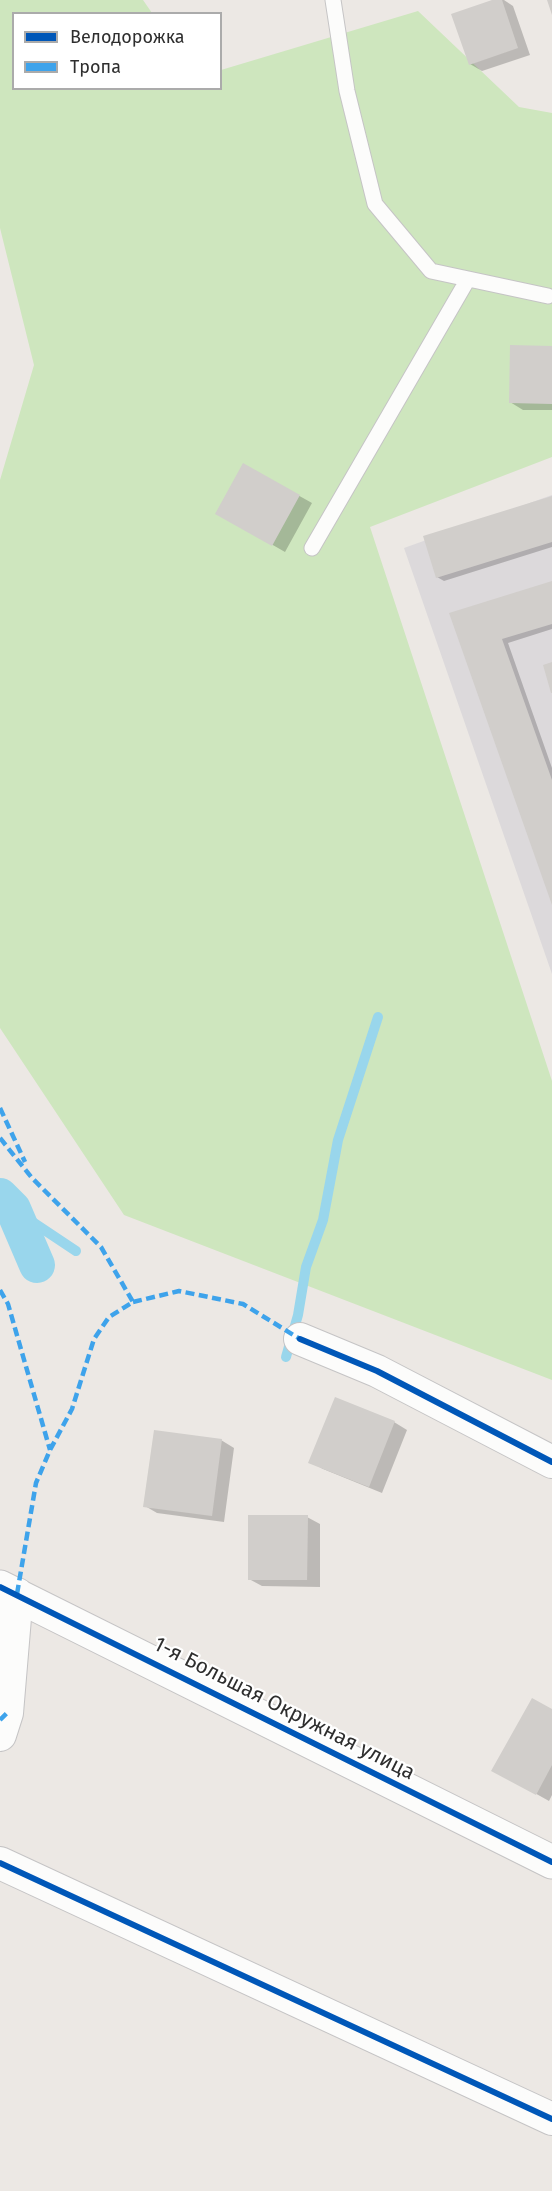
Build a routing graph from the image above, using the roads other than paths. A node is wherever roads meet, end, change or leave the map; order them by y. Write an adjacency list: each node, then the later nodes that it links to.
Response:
1 (333, 0): 2 (lane)
2 (468, 279): 3 (lane); 4 (lane)
3 (548, 296)
4 (312, 548)
5 (300, 1339): 6 (street)
6 (552, 1462)
7 (8, 1591): 8 (street); 9 (street, 1-я Большая Окружная улица)
8 (0, 1736)
9 (552, 1862)
10 (0, 1863): 11 (street)
11 (552, 2119)

